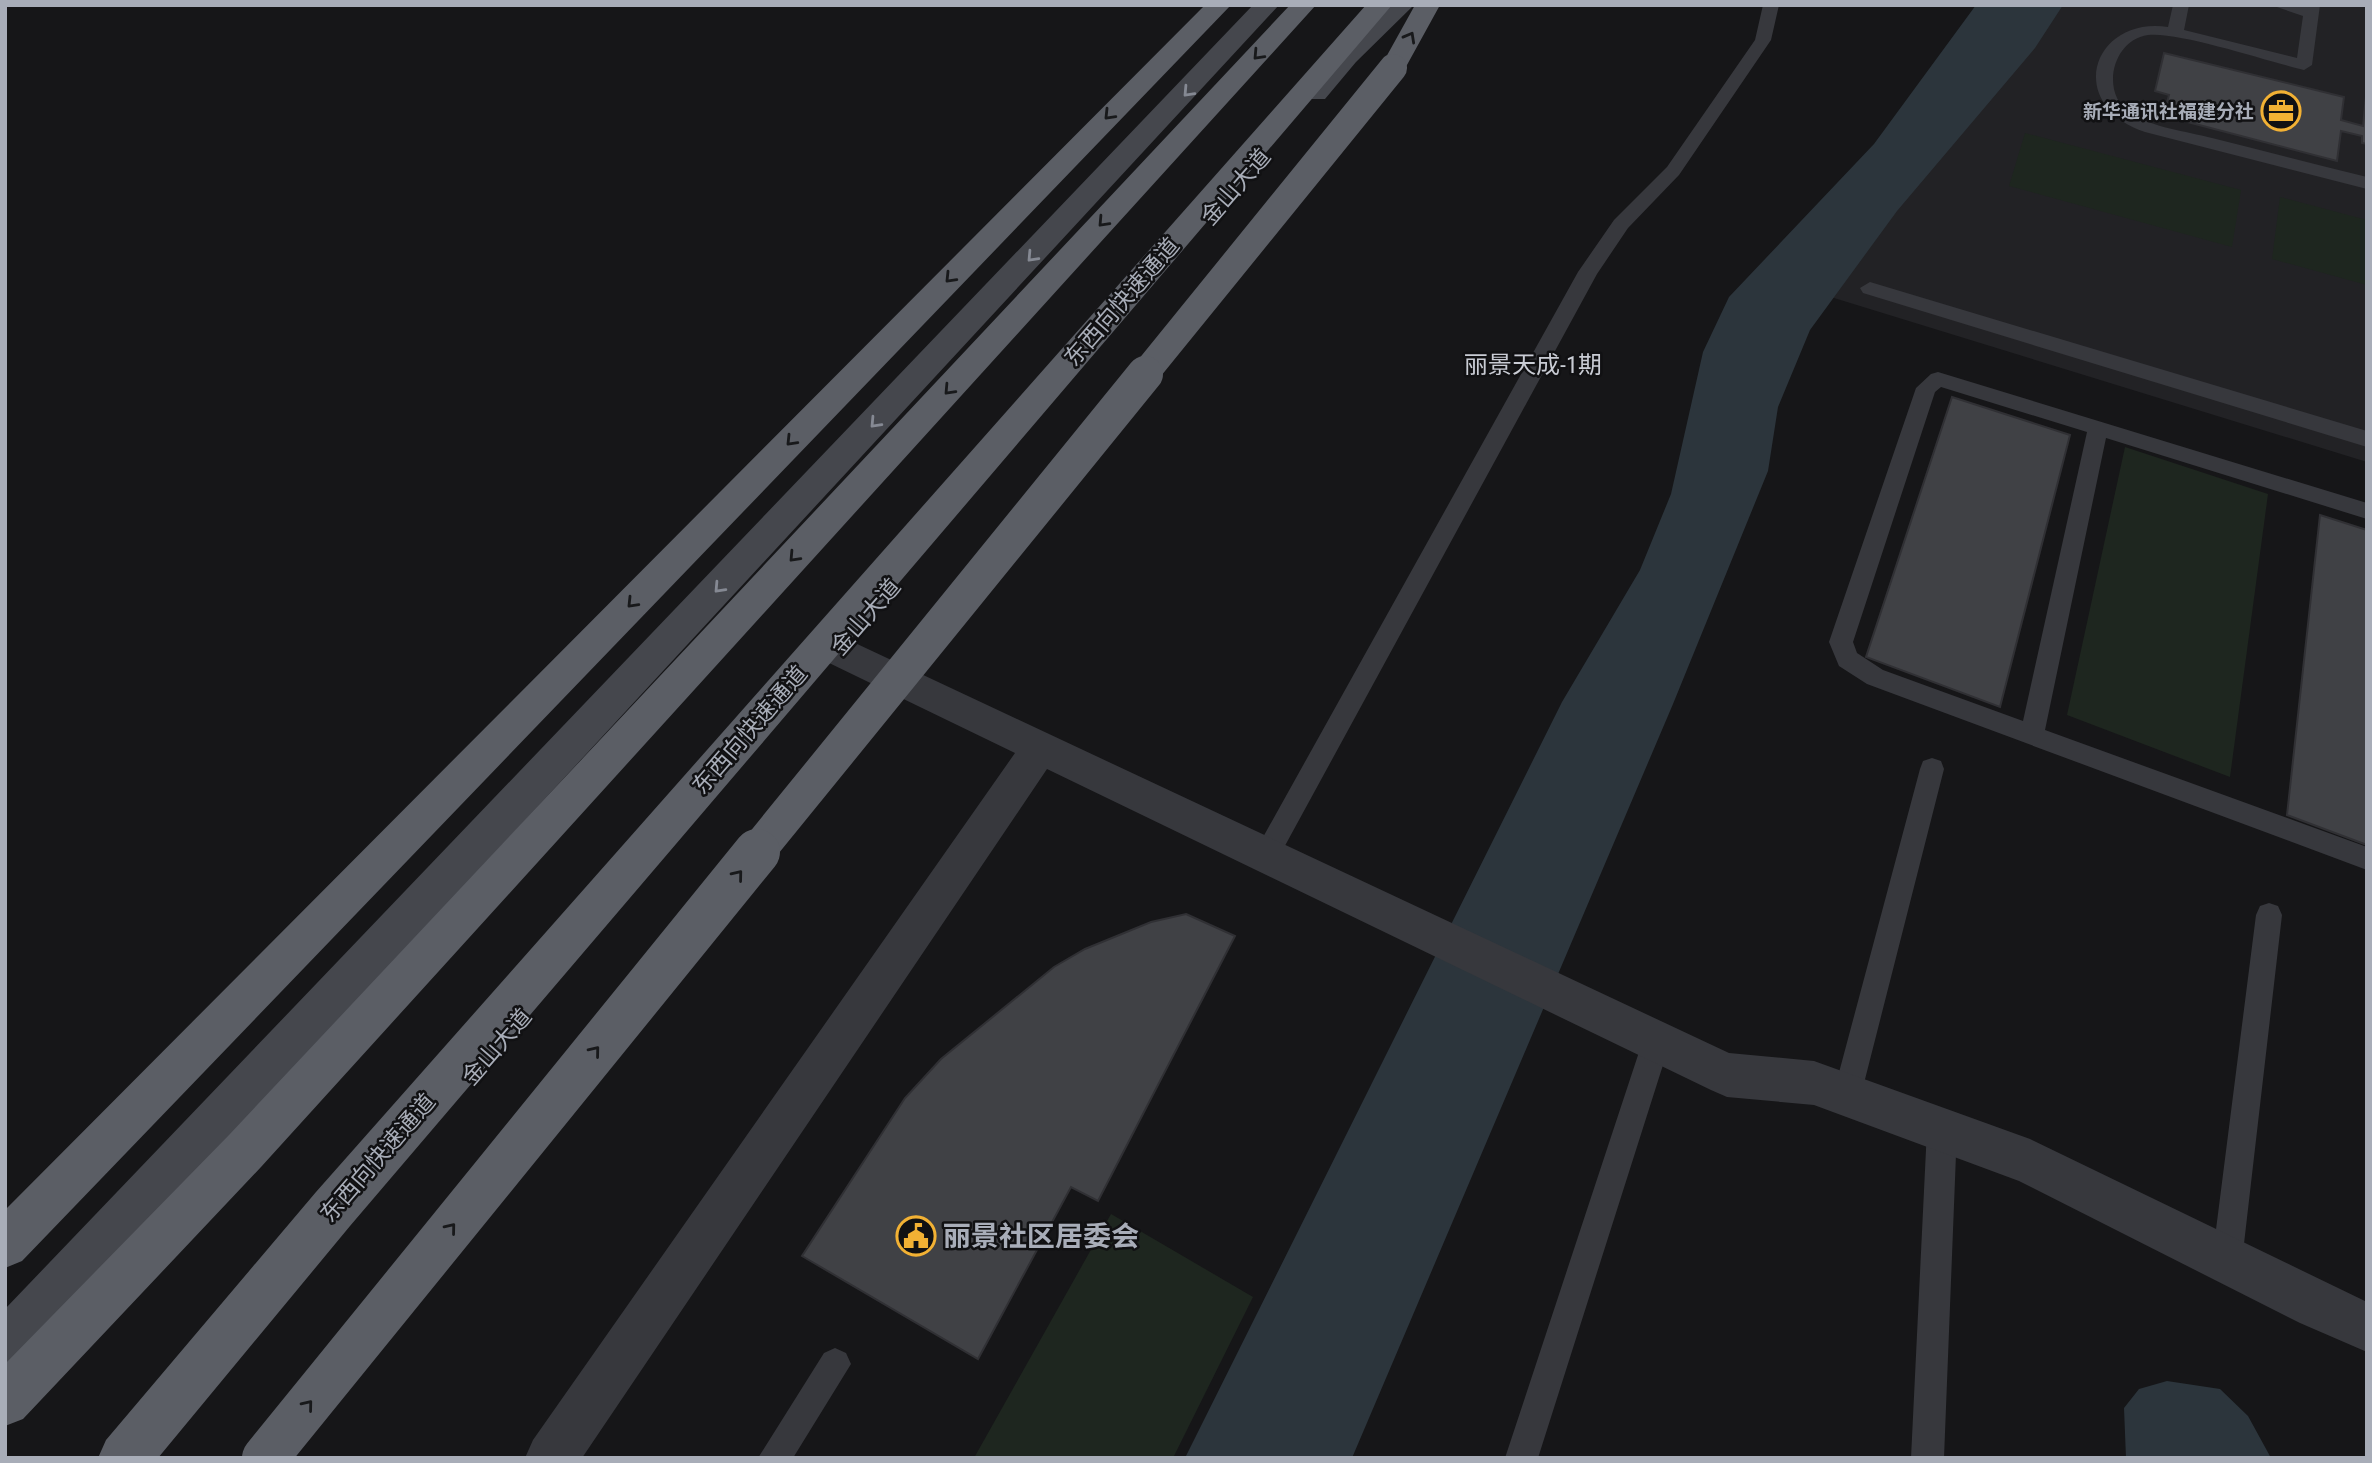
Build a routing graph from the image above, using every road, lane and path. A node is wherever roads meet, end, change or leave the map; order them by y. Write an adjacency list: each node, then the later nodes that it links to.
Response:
1 (1266, 5): 30 (main road, one-way to 30)
2 (1304, 5): 32 (highway, one-way to 32)
3 (1380, 5): 33 (highway, 东西向快速通道)
4 (1402, 5): 17 (main road, 金山大道)
5 (1428, 5): 35 (highway, one-way to 5, bridge)
6 (1771, 5): 21 (lane)
7 (2180, 5): 11 (lane)
8 (2279, 5): 9 (lane)
9 (2312, 9): 11 (lane)
10 (1214, 10): 27 (highway, one-way to 27)
11 (2175, 33): 12 (lane)
12 (2367, 183)
13 (1870, 288): 15 (lane)
14 (2098, 428): 16 (lane); 18 (lane); 18 (lane)
15 (2367, 439)
16 (2367, 511)
17 (838, 650): 19 (street); 34 (main road, 金山大道)
18 (2032, 735): 22 (lane)
19 (1040, 748): 21 (street); 36 (street)
20 (1932, 769): 25 (lane)
21 (1266, 856): 24 (street)
22 (2367, 859)
23 (2269, 915): 28 (lane)
24 (1656, 1043): 25 (street); 38 (lane)
25 (1847, 1095): 26 (street)
26 (1942, 1129): 28 (street); 39 (lane)
27 (5, 1244)
28 (2227, 1261): 29 (street)
29 (2367, 1327)
30 (5, 1345)
31 (835, 1364): 37 (lane)
32 (5, 1401)
33 (124, 1458)
34 (145, 1458)
35 (265, 1458)
36 (551, 1458)
37 (774, 1458)
38 (1521, 1458)
39 (1927, 1458)

